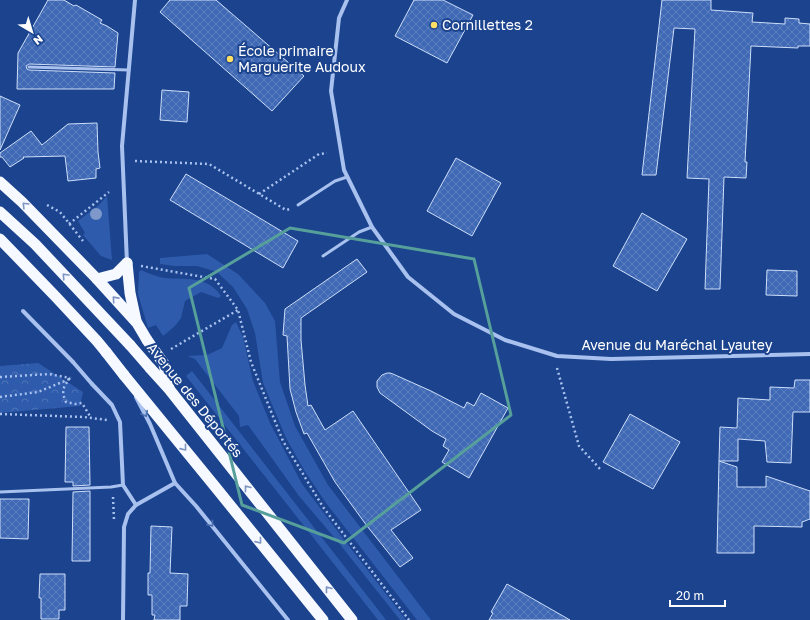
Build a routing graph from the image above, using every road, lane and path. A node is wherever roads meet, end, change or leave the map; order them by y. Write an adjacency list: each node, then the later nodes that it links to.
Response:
1 (135, 0): 4 (street)
2 (347, 0): 7 (street, Avenue du Maréchal Lyautey)
3 (29, 67): 4 (lane)
4 (128, 70): 17 (street)
5 (327, 153): 10 (path)
6 (135, 161): 10 (path)
7 (347, 177): 11 (lane); 14 (street, Avenue du Maréchal Lyautey)
8 (0, 182): 19 (highway, one-way to 8)
9 (109, 192): 13 (path)
10 (259, 194): 11 (path)
11 (298, 205)
12 (0, 212): 29 (highway, Avenue des Déportés, one-way to 12, bridge)
13 (70, 224)
14 (372, 227): 16 (lane); 24 (street, Avenue du Maréchal Lyautey)
15 (0, 239): 27 (highway, bridge)
16 (323, 256)
17 (127, 263): 19 (highway); 22 (highway)
18 (139, 265): 20 (path)
19 (97, 279): 22 (highway, one-way to 19)
20 (238, 310): 23 (path); 43 (path)
21 (23, 311): 33 (street, bridge)
22 (137, 323): 29 (highway, bridge)
23 (171, 349)
24 (810, 354)
25 (556, 368): 34 (path)
26 (0, 377): 28 (path)
27 (126, 377): 35 (street, one-way to 35); 41 (highway, one-way to 41)
28 (71, 378): 30 (path); 32 (path)
29 (169, 389): 42 (highway, Avenue des Déportés, one-way to 29)
30 (0, 397)
31 (0, 414): 32 (path)
32 (91, 418): 33 (path)
33 (120, 422): 36 (street)
34 (602, 471)
35 (174, 483): 38 (street); 40 (street, one-way to 40)
36 (123, 485): 37 (lane); 38 (street)
37 (0, 492)
38 (136, 505): 39 (street)
39 (123, 620)
40 (288, 620)
41 (323, 620)
42 (352, 620)
43 (409, 620)

